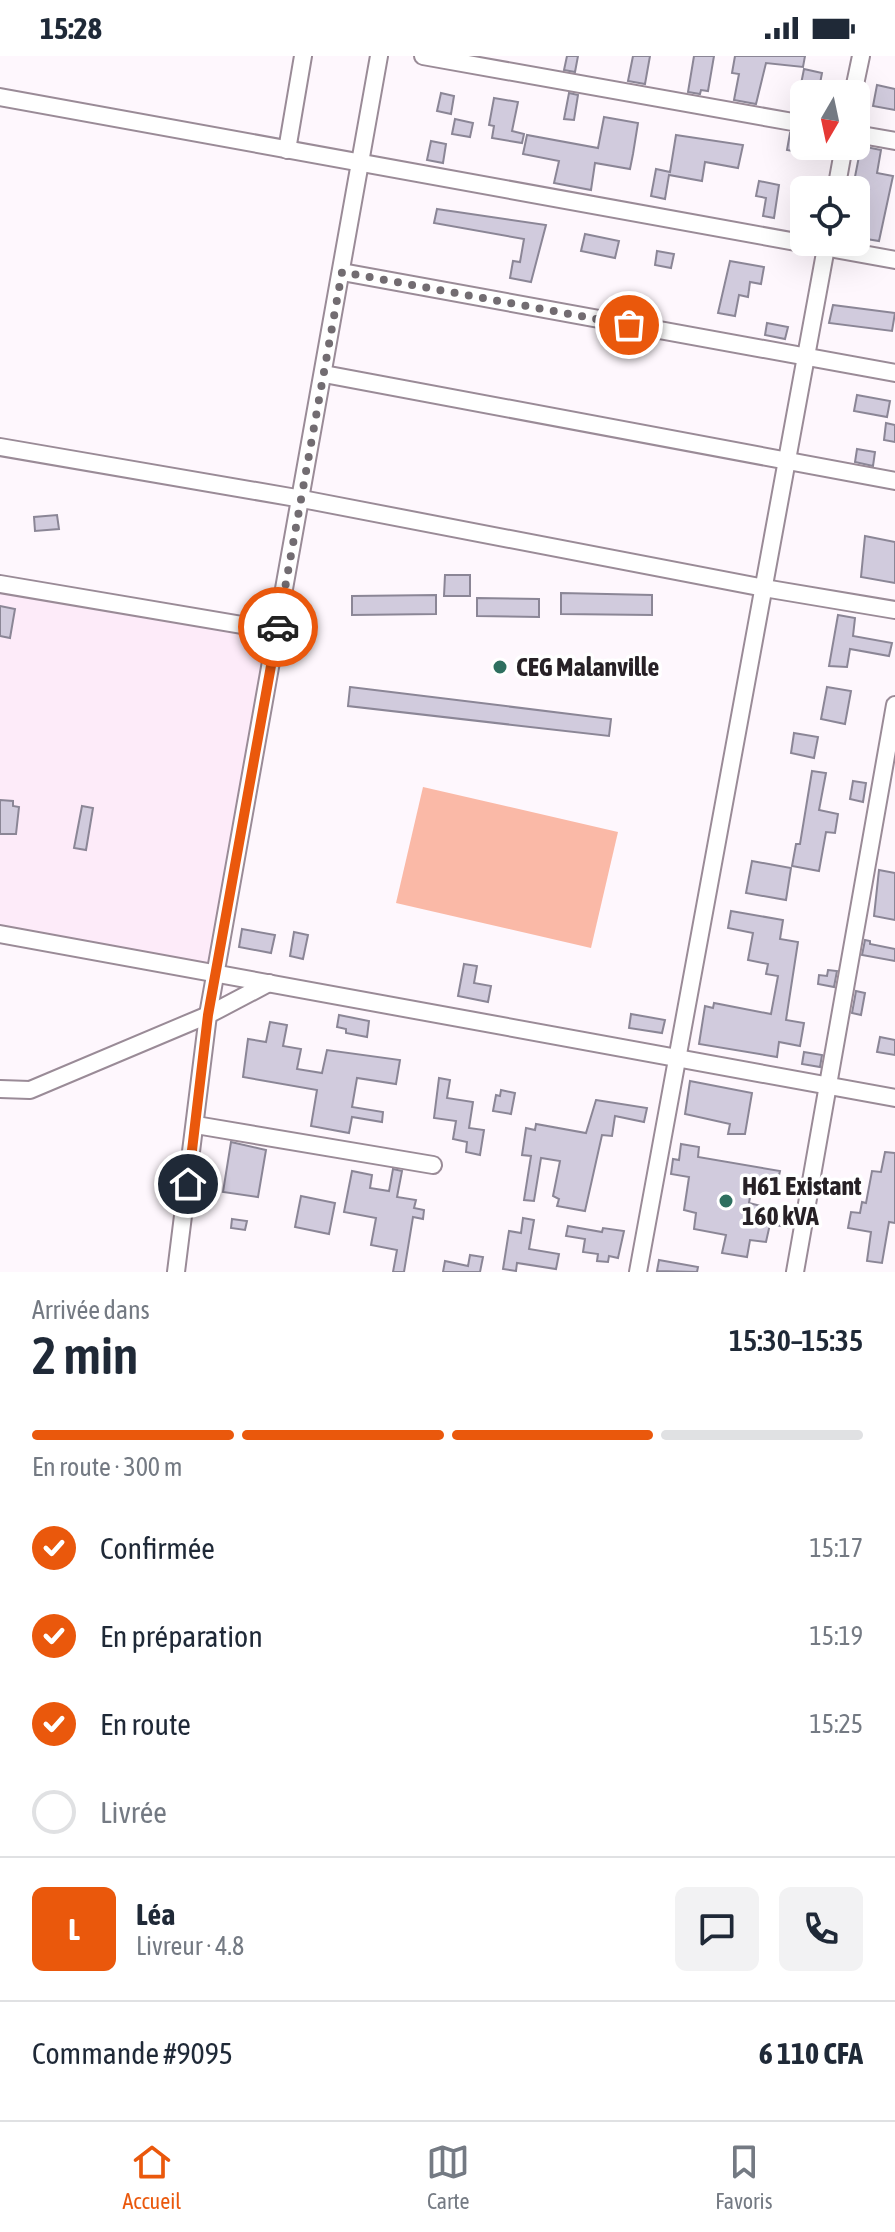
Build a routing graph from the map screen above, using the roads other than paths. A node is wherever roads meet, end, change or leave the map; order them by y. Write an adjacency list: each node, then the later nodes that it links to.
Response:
1 (303, 56): 10 (street)
2 (379, 56): 11 (street)
3 (423, 56): 7 (street)
4 (861, 56): 5 (street)
5 (856, 80)
6 (0, 97): 10 (street)
7 (790, 122)
8 (870, 137): 9 (street)
9 (895, 141)
10 (287, 150): 11 (street)
11 (362, 163): 12 (street); 16 (street)
12 (790, 238)
13 (870, 254): 15 (street)
14 (825, 256): 17 (street)
15 (895, 260)
16 (342, 272): 17 (street); 19 (street)
17 (806, 356): 18 (street); 21 (street)
18 (895, 373)
19 (324, 374): 21 (street); 23 (street)
20 (0, 447): 23 (street)
21 (787, 461): 22 (street); 25 (street)
22 (895, 481)
23 (302, 499): 25 (street); 27 (street)
24 (0, 584): 27 (street)
25 (764, 588): 26 (street); 33 (street)
26 (895, 610)
27 (277, 631): 30 (street)
28 (895, 705): 34 (street)
29 (0, 934): 30 (street)
30 (215, 974): 31 (street); 32 (street)
31 (269, 983): 32 (street); 33 (street)
32 (208, 1015): 35 (street); 37 (street)
33 (678, 1058): 34 (street); 40 (street)
34 (830, 1086): 36 (street); 41 (street)
35 (0, 1089)
36 (895, 1098)
37 (196, 1125): 38 (street); 39 (street)
38 (433, 1165)
39 (176, 1272)
40 (638, 1272)
41 (795, 1272)

